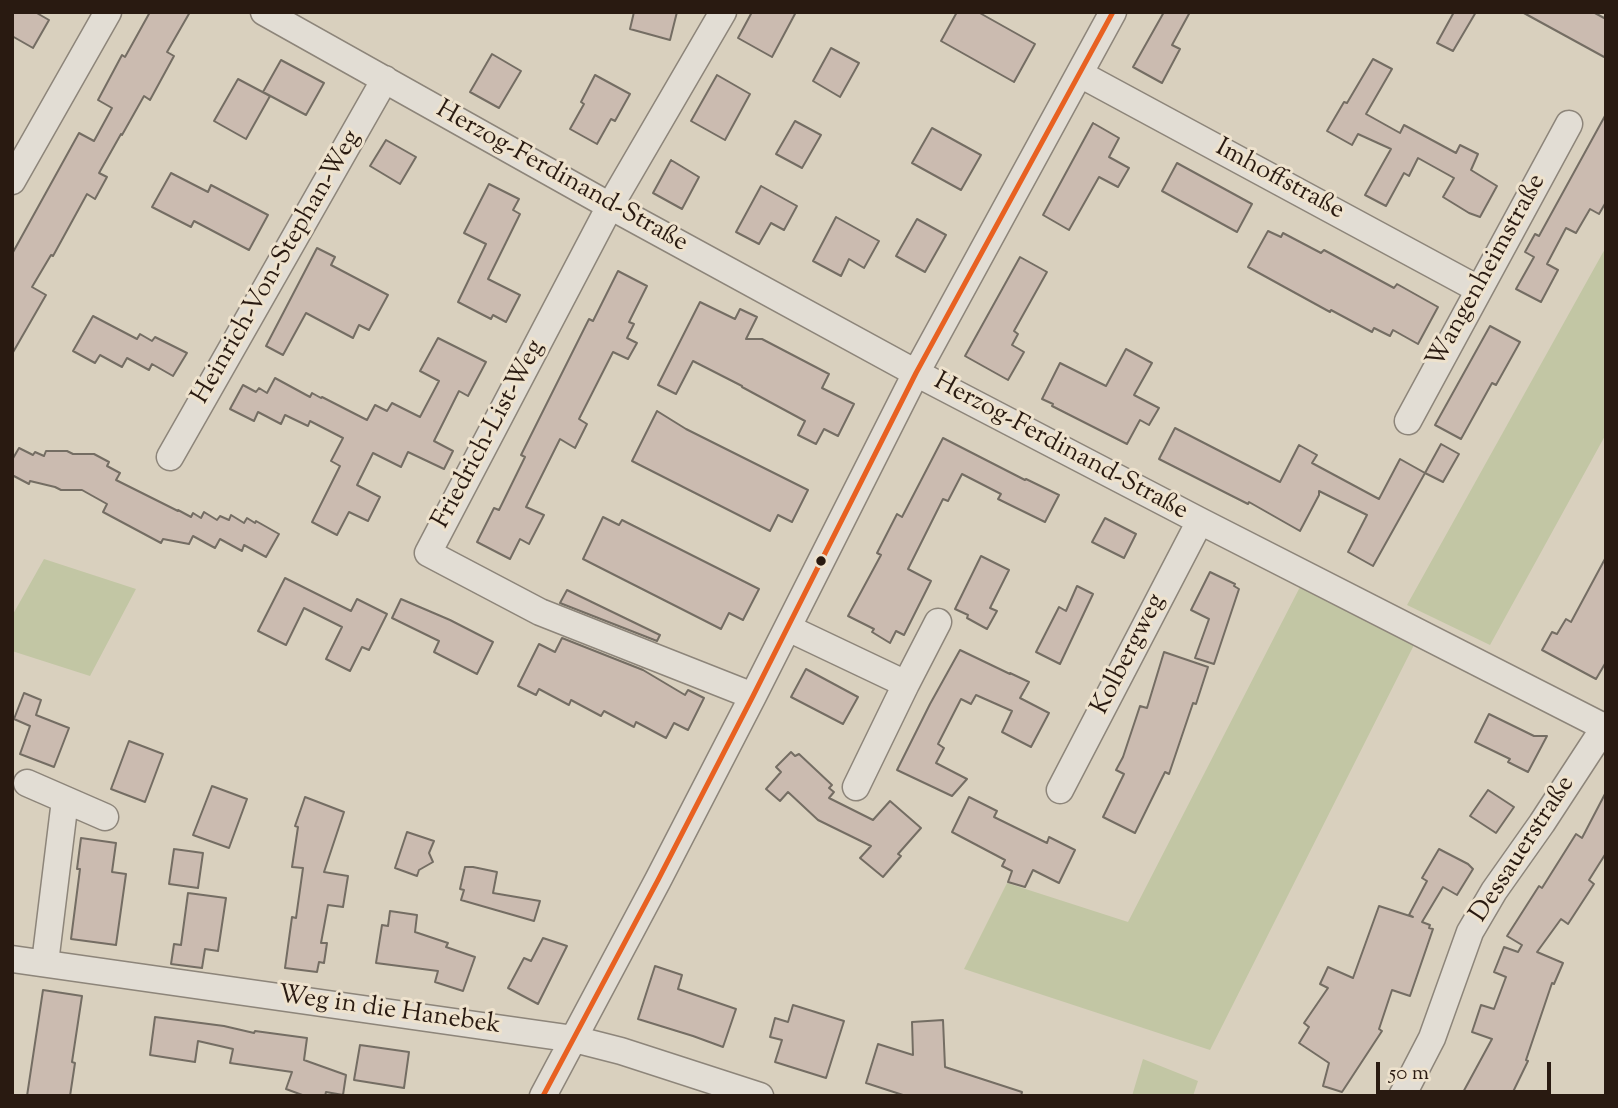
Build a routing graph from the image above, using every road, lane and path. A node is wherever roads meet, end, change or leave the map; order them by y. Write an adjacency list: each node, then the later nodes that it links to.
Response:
1 (108, 12): 8 (street)
2 (264, 12): 6 (street, Herzog-Ferdinand-Straße)
3 (723, 12): 9 (street)
4 (1113, 12): 5 (street)
5 (1080, 74): 10 (street, Imhoffstraße); 11 (street)
6 (385, 79): 9 (street, Herzog-Ferdinand-Straße); 13 (street, Heinrich-Von-Stephan-Weg)
7 (1569, 124): 10 (street, Wangenheimstraße)
8 (12, 181)
9 (610, 206): 11 (street, Herzog-Ferdinand-Straße); 18 (street, Friedrich-List-Weg)
10 (1478, 289): 12 (street, Wangenheimstraße)
11 (916, 373): 14 (street, Herzog-Ferdinand-Straße); 16 (street)
12 (1408, 421)
13 (170, 457)
14 (1200, 521): 19 (street, Herzog-Ferdinand-Straße); 22 (street, Kolbergweg)
15 (938, 622): 17 (street)
16 (788, 628): 17 (street); 18 (street)
17 (906, 684): 21 (street)
18 (754, 696): 27 (street)
19 (1605, 727): 30 (street, Dessauerstraße)
20 (27, 783): 23 (street)
21 (856, 787)
22 (1060, 790)
23 (65, 800): 24 (street); 25 (street)
24 (105, 817)
25 (45, 963): 26 (street, Weg in die Hanebek); 27 (street, Weg in die Hanebek)
26 (13, 964)
27 (574, 1039): 28 (street); 29 (street, Weg in die Hanebek)
28 (542, 1096)
29 (760, 1096)
30 (1402, 1096)

